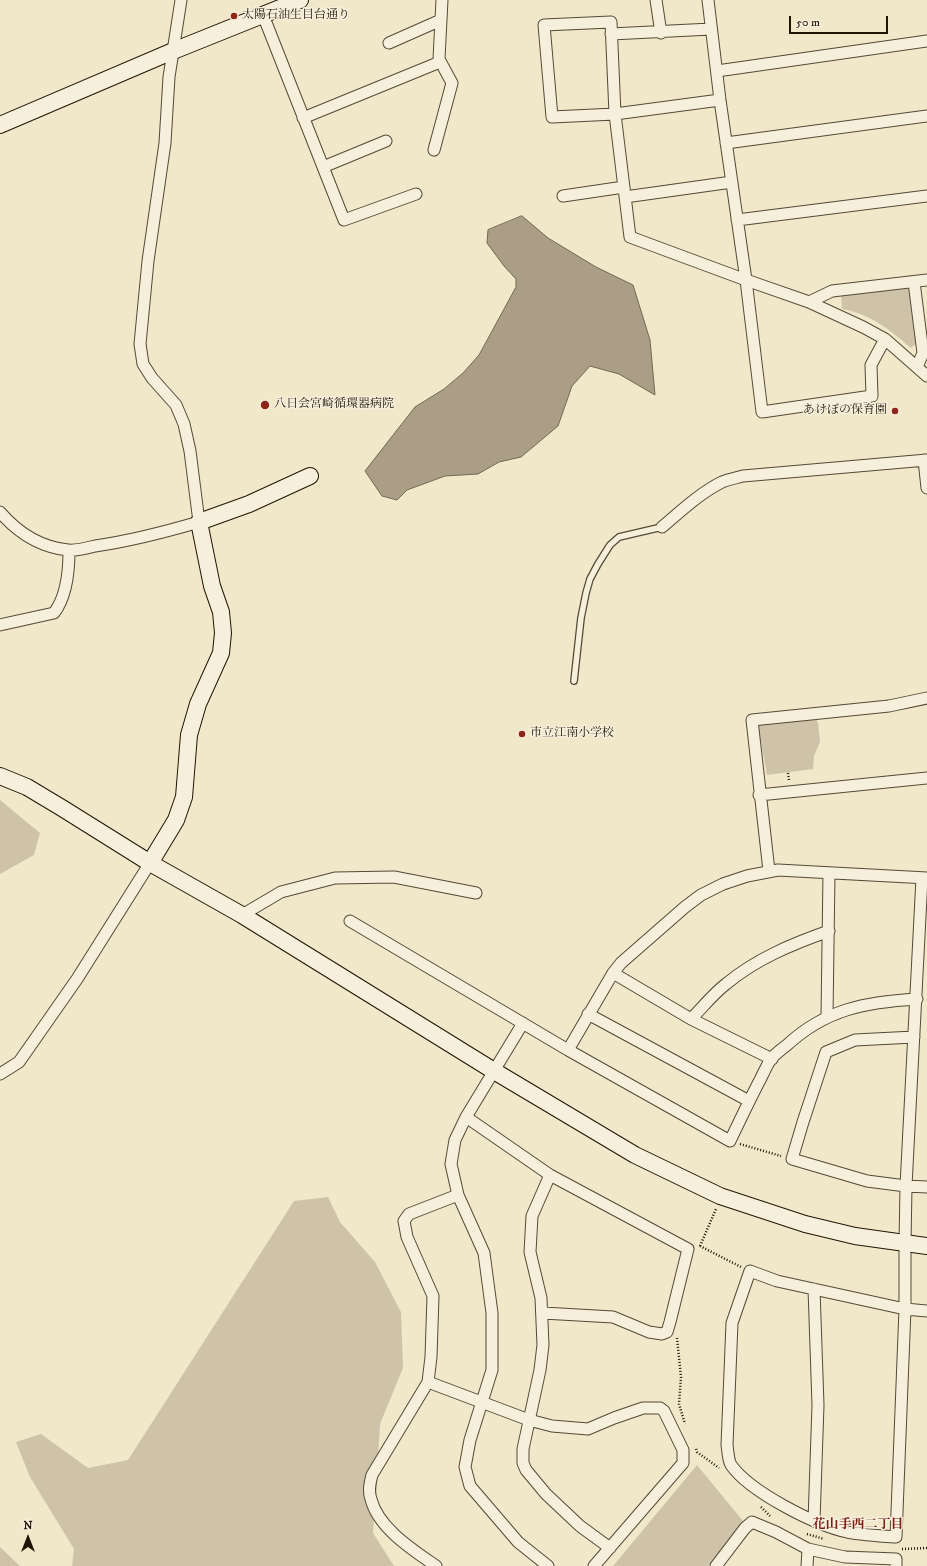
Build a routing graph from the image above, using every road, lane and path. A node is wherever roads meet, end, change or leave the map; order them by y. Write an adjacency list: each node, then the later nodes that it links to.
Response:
1 (181, 0): 13 (street)
2 (300, 0): 6 (street)
3 (442, 0): 7 (street)
4 (656, 0): 9 (street)
5 (708, 0): 8 (street)
6 (263, 15): 13 (street); 19 (street)
7 (441, 20): 12 (street); 14 (street)
8 (711, 29): 9 (street); 15 (street)
9 (661, 33): 10 (street)
10 (611, 34): 17 (street); 17 (street)
11 (927, 41): 15 (street)
12 (389, 43)
13 (173, 51): 20 (street); 42 (street)
14 (440, 62): 19 (street); 23 (street)
15 (717, 71): 16 (street)
16 (720, 100): 17 (street); 22 (street)
17 (615, 114): 26 (street)
18 (927, 116): 22 (street)
19 (303, 118): 24 (street)
20 (0, 125)
21 (386, 141): 24 (street)
22 (726, 143): 25 (street)
23 (434, 150)
24 (322, 167): 27 (street)
25 (732, 182): 26 (street); 30 (street)
26 (624, 192): 28 (street); 31 (street)
27 (416, 194)
28 (563, 196)
29 (927, 196): 30 (street)
30 (738, 220): 31 (street)
31 (746, 280): 34 (street); 35 (street)
32 (927, 280): 33 (street)
33 (914, 282): 34 (street); 36 (street)
34 (809, 302): 35 (street)
35 (885, 339): 36 (street)
36 (918, 367): 37 (street)
37 (927, 376)
38 (926, 460): 40 (street); 43 (street)
39 (310, 476): 42 (street)
40 (927, 488)
41 (0, 512): 44 (street)
42 (199, 522): 44 (street); 51 (street)
43 (662, 527): 46 (lane)
44 (69, 551): 45 (street)
45 (0, 625)
46 (574, 681)
47 (927, 698): 50 (street)
48 (0, 776): 51 (street)
49 (927, 778): 50 (street)
50 (759, 795): 52 (street)
51 (150, 863): 56 (street); 69 (street)
52 (769, 872): 53 (street); 59 (street)
53 (829, 873): 54 (street); 58 (street)
54 (924, 878): 60 (street)
55 (476, 893): 56 (street)
56 (242, 915): 68 (street)
57 (350, 921): 64 (street)
58 (829, 931): 62 (street); 63 (street)
59 (613, 973): 61 (street); 63 (street)
60 (916, 999): 62 (street); 65 (street)
61 (588, 1014): 66 (street); 70 (street)
62 (828, 1016): 67 (street)
63 (691, 1019): 67 (street)
64 (523, 1023): 66 (street); 68 (street)
65 (914, 1037): 73 (street); 75 (street)
66 (568, 1050): 72 (street)
67 (772, 1059): 70 (street)
68 (494, 1072): 71 (street); 79 (street)
69 (0, 1074)
70 (749, 1101): 72 (street)
71 (466, 1117): 74 (street); 77 (street)
72 (730, 1141): 73 (path)
73 (792, 1159): 75 (street)
74 (550, 1175): 87 (street); 87 (street)
75 (906, 1186): 76 (street); 79 (street)
76 (927, 1187)
77 (458, 1195): 89 (street); 90 (street)
78 (716, 1209): 80 (path)
79 (904, 1244): 81 (street); 85 (street)
80 (700, 1246): 82 (path); 83 (path)
81 (927, 1246)
82 (698, 1253)
83 (750, 1271): 84 (street); 97 (street)
84 (814, 1289): 85 (street); 97 (street)
85 (905, 1309): 86 (street); 97 (street)
86 (927, 1311)
87 (543, 1313): 91 (street)
88 (677, 1337): 92 (path)
89 (428, 1382): 90 (street); 104 (street)
90 (482, 1402): 91 (street); 105 (street)
91 (529, 1420): 100 (street); 100 (street)
92 (686, 1427)
93 (694, 1446): 94 (path)
94 (720, 1469)
95 (760, 1506): 96 (path)
96 (771, 1517)
97 (814, 1520): 102 (path)
98 (803, 1533): 99 (path)
99 (825, 1539)
100 (610, 1548): 106 (street)
101 (927, 1548): 103 (path)
102 (808, 1549): 107 (street); 108 (street); 109 (street)
103 (901, 1549)
104 (436, 1566)
105 (548, 1566)
106 (594, 1566)
107 (716, 1566)
108 (808, 1566)
109 (896, 1566)

